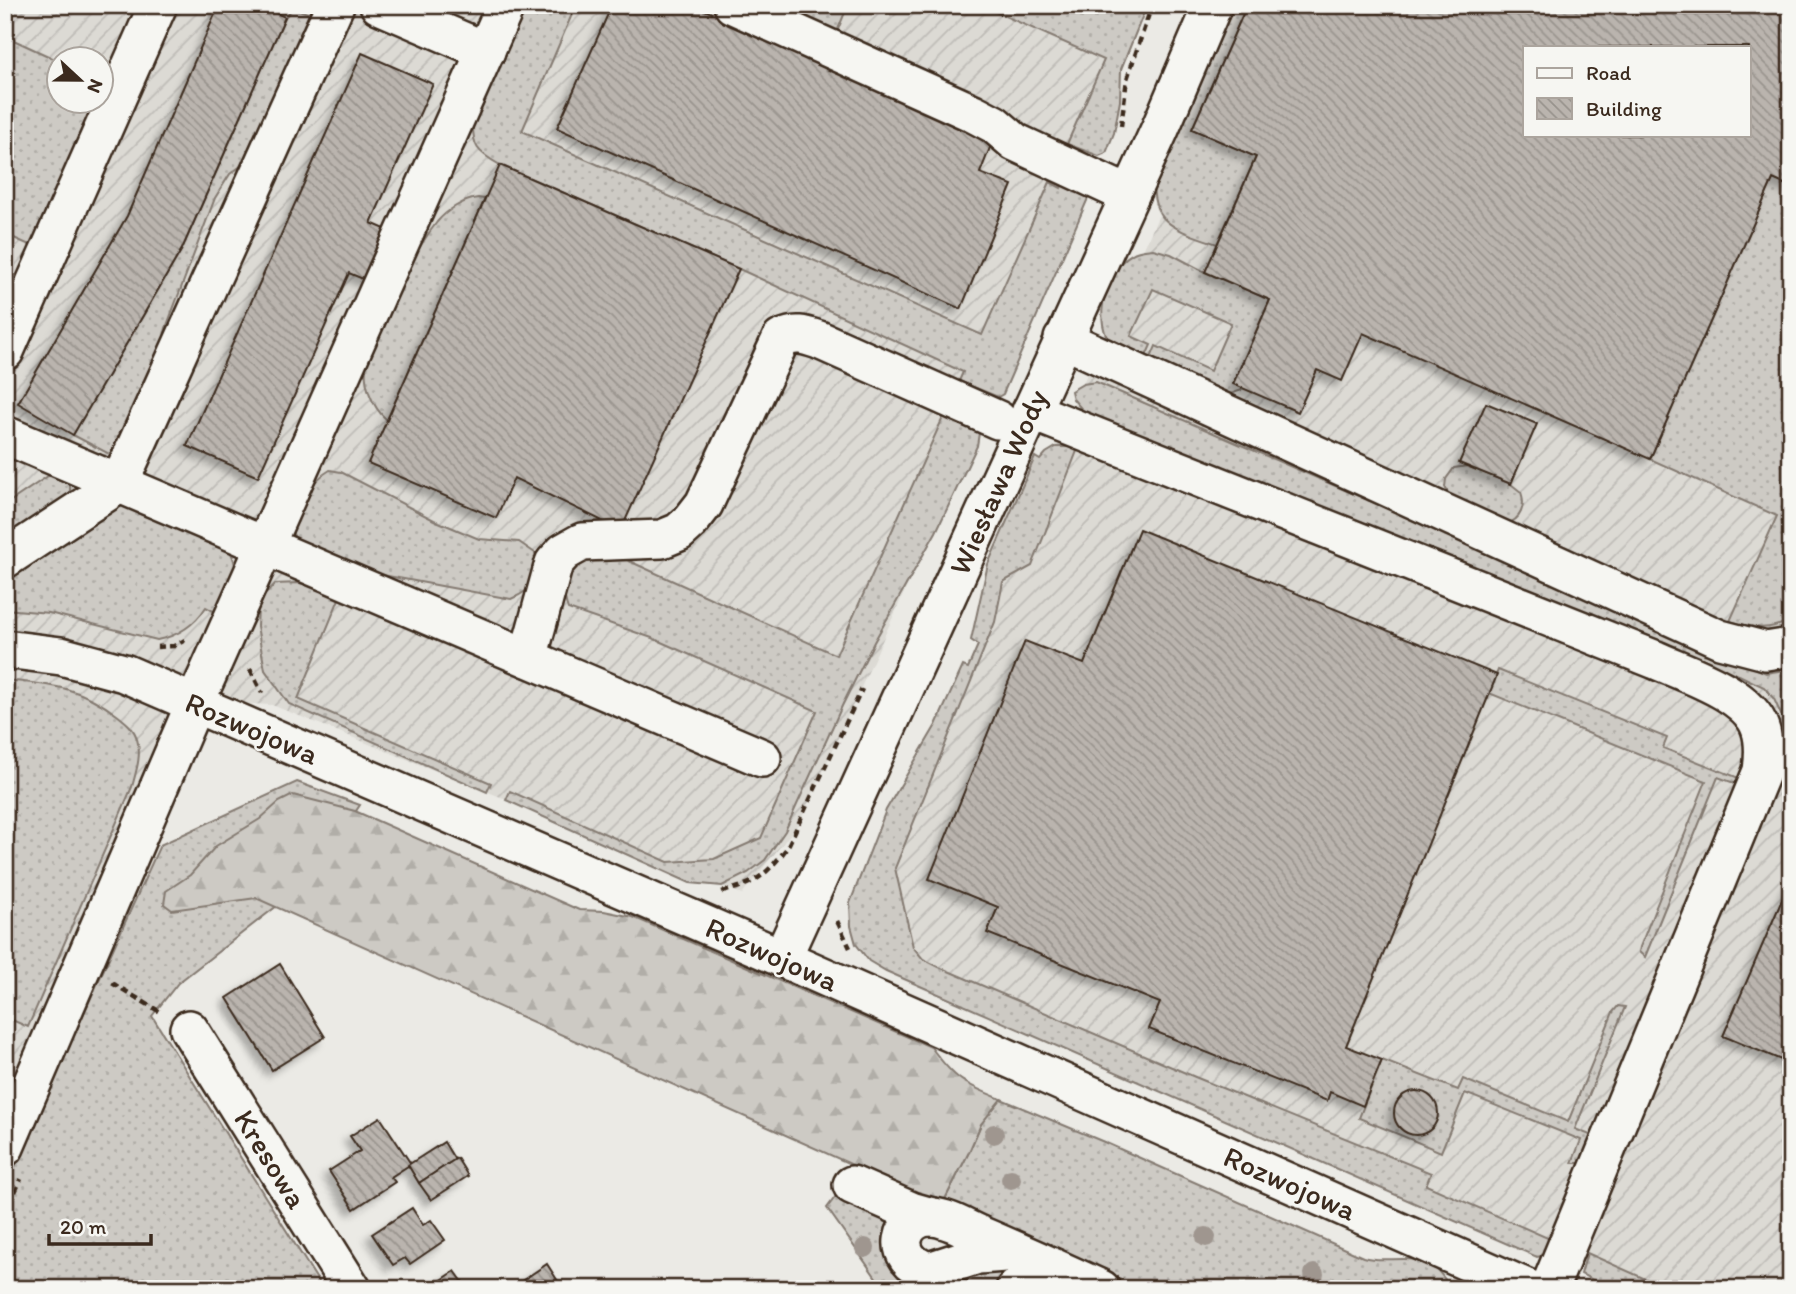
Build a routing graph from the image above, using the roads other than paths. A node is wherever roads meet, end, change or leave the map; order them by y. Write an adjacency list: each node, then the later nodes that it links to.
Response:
1 (158, 5): 10 (street)
2 (335, 5): 13 (street)
3 (379, 5): 7 (street)
4 (506, 5): 7 (street)
5 (733, 5): 8 (street)
6 (1213, 5): 8 (street, Wiesława Wody)
7 (486, 51): 14 (street)
8 (1129, 195): 9 (street, Wiesława Wody)
9 (1063, 339): 11 (street, Wiesława Wody); 16 (street)
10 (5, 351)
11 (1014, 415): 18 (street); 21 (street, Wiesława Wody); 31 (street)
12 (5, 435): 13 (street)
13 (120, 484): 14 (street); 15 (street)
14 (266, 545): 18 (street); 19 (street)
15 (5, 559)
16 (1791, 647)
17 (5, 649): 19 (street, Rozwojowa)
18 (528, 658): 20 (street)
19 (195, 703): 21 (street, Rozwojowa); 23 (street)
20 (762, 758)
21 (782, 958): 30 (street, Rozwojowa)
22 (189, 1029): 27 (street, Kresowa)
23 (14, 1162)
24 (852, 1185): 25 (street)
25 (932, 1217): 26 (street); 26 (street)
26 (1034, 1259): 28 (street); 29 (street)
27 (352, 1289)
28 (1015, 1289)
29 (1101, 1289)
30 (1529, 1289)
31 (1549, 1289)

